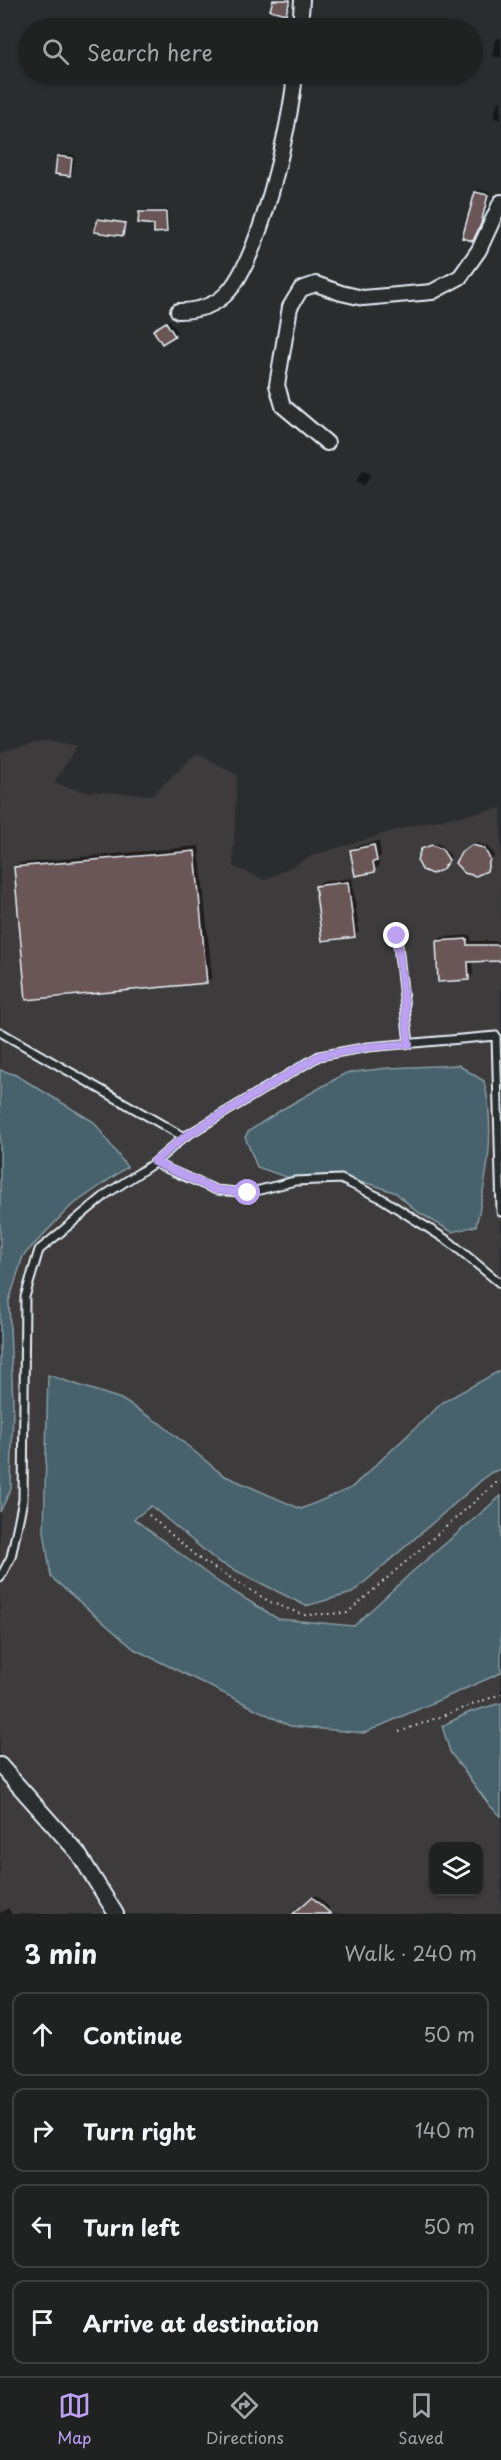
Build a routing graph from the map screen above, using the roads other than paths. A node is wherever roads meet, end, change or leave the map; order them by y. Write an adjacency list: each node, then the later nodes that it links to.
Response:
1 (302, 0): 2 (street)
2 (301, 18)
3 (294, 84): 5 (street)
4 (501, 202): 6 (street)
5 (178, 311)
6 (327, 443)
7 (397, 936): 10 (lane)
8 (0, 1032): 11 (lane)
9 (498, 1036): 10 (lane); 13 (lane)
10 (409, 1044): 11 (lane)
11 (184, 1137): 12 (lane)
12 (154, 1162): 14 (lane); 15 (lane)
13 (501, 1212)
14 (501, 1284)
15 (11, 1557): 16 (lane); 17 (lane)
16 (0, 1558)
17 (0, 1578)
18 (0, 1765): 19 (street)
19 (116, 1914)

